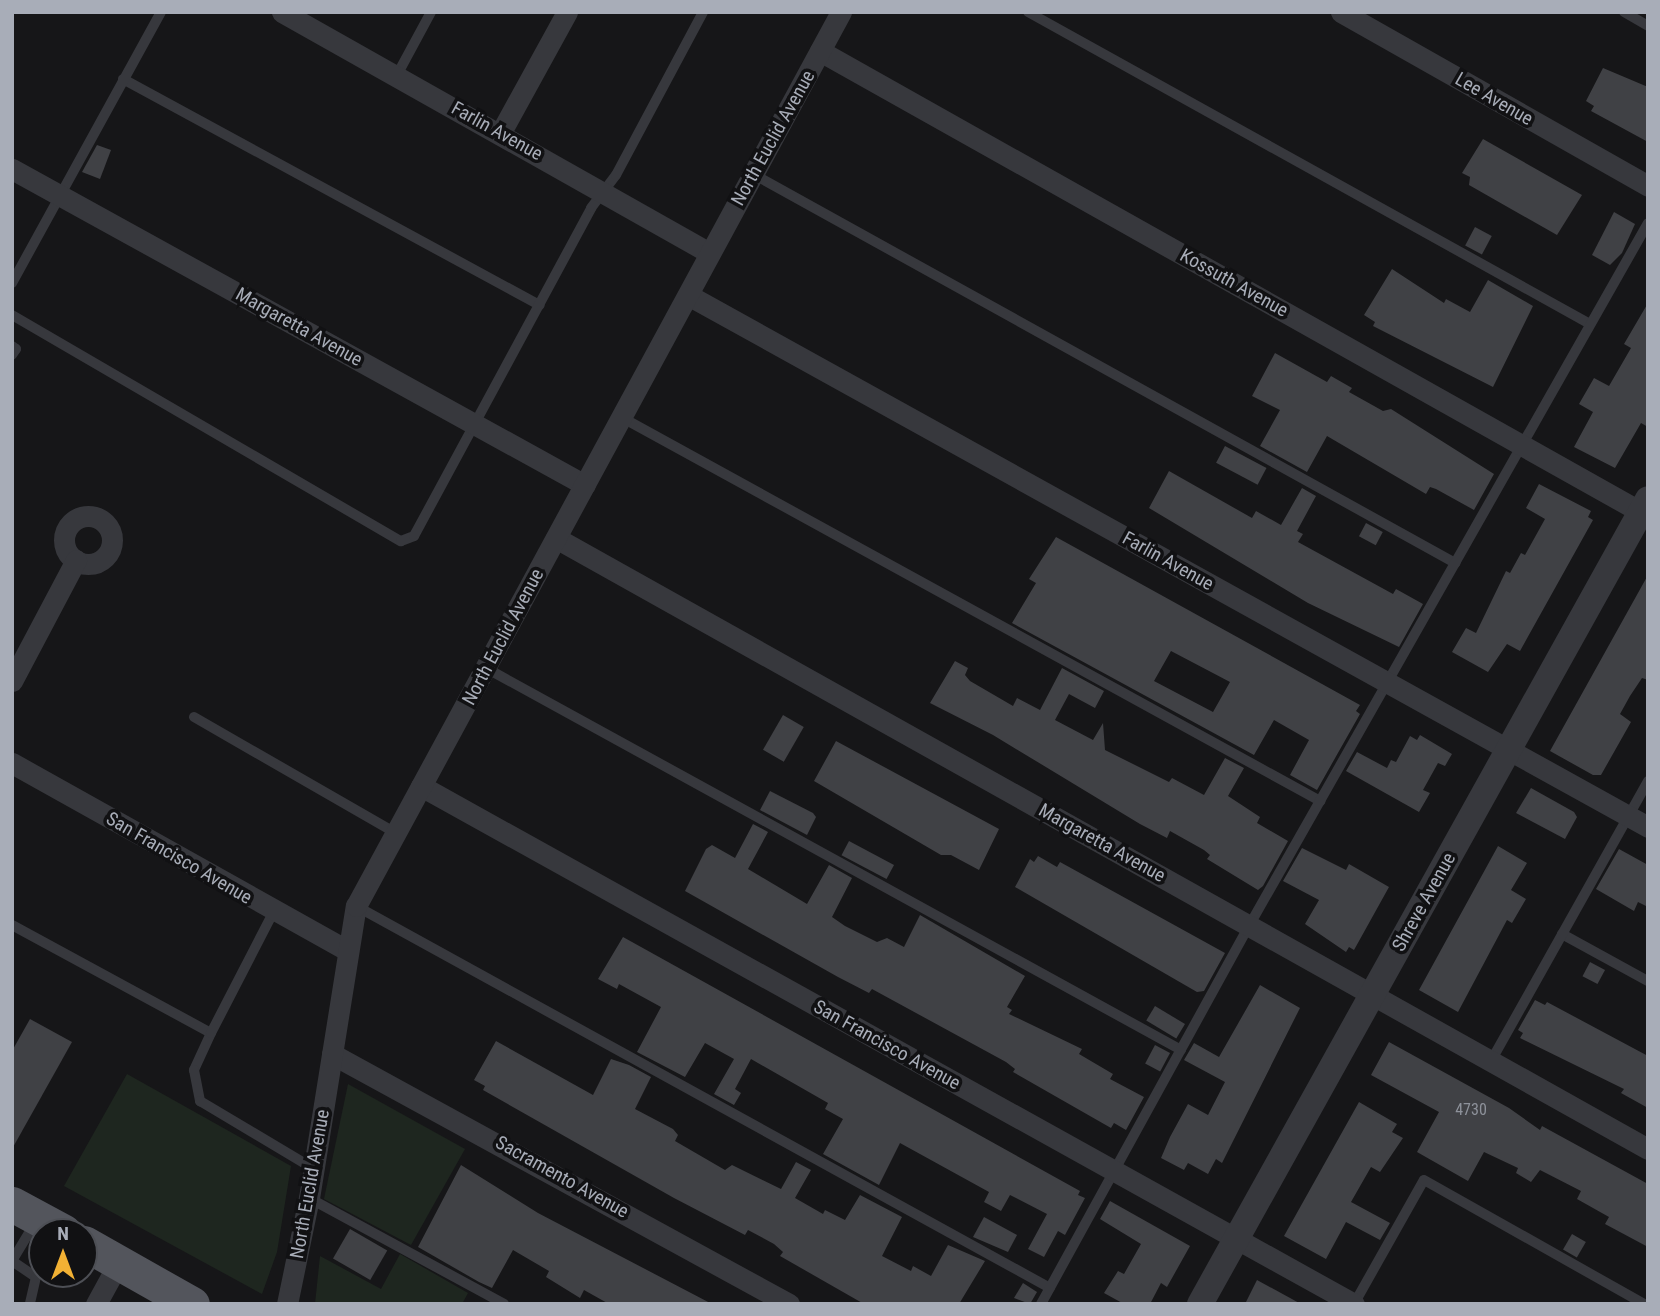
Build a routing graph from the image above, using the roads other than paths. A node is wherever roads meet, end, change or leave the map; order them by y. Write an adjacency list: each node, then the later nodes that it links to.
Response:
1 (161, 12): 13 (lane)
2 (431, 12): 12 (lane)
3 (567, 12): 14 (street)
4 (703, 12): 18 (lane)
5 (841, 12): 11 (street, North Euclid Avenue)
6 (1028, 12): 26 (lane)
7 (1341, 12): 17 (street, Lee Avenue)
8 (1624, 12): 10 (lane)
9 (289, 14): 12 (street, Farlin Avenue)
10 (1648, 26)
11 (820, 51): 16 (street, North Euclid Avenue); 31 (street, Kossuth Avenue)
12 (397, 75): 14 (street, Farlin Avenue)
13 (123, 79): 19 (lane); 24 (lane)
14 (501, 132): 18 (street, Farlin Avenue)
15 (12, 169): 19 (street, Margaretta Avenue)
16 (753, 174): 21 (street, North Euclid Avenue); 36 (lane)
17 (1648, 186)
18 (604, 191): 21 (street, Farlin Avenue); 24 (lane)
19 (59, 194): 22 (lane); 30 (street, Margaretta Avenue)
20 (1648, 223): 26 (lane)
21 (710, 253): 23 (street, North Euclid Avenue)
22 (12, 283)
23 (688, 295): 29 (street, North Euclid Avenue); 39 (street, Farlin Avenue)
24 (540, 305): 30 (lane)
25 (12, 315): 30 (lane)
26 (1590, 324): 31 (lane)
27 (12, 346): 28 (lane)
28 (12, 355)
29 (621, 417): 32 (street, North Euclid Avenue); 45 (lane)
30 (476, 425): 32 (street, Margaretta Avenue)
31 (1521, 445): 33 (street, Kossuth Avenue); 36 (lane)
32 (585, 485): 34 (street, North Euclid Avenue)
33 (1645, 509): 41 (street, Shreve Avenue)
34 (556, 538): 37 (street, North Euclid Avenue); 52 (street, Margaretta Avenue)
35 (76, 560): 38 (street)
36 (1455, 563): 39 (lane)
37 (486, 668): 44 (street, North Euclid Avenue); 58 (lane)
38 (12, 681)
39 (1388, 683): 41 (street, Farlin Avenue); 45 (lane)
40 (194, 717): 48 (lane)
41 (1508, 750): 46 (street, Farlin Avenue); 56 (street, Shreve Avenue)
42 (12, 763): 50 (street, San Francisco Avenue)
43 (1648, 781): 46 (lane)
44 (421, 786): 48 (street, North Euclid Avenue); 63 (street, San Francisco Avenue)
45 (1320, 801): 52 (lane)
46 (1629, 816): 47 (street, Farlin Avenue); 53 (lane)
47 (1648, 827)
48 (396, 833): 49 (street, North Euclid Avenue)
49 (356, 906): 54 (street, North Euclid Avenue); 70 (lane)
50 (274, 911): 54 (street, San Francisco Avenue); 57 (lane)
51 (12, 925): 57 (lane)
52 (1249, 926): 56 (street, Margaretta Avenue); 58 (lane)
53 (1562, 934): 55 (lane); 60 (lane)
54 (348, 951): 59 (street, North Euclid Avenue)
55 (1648, 981)
56 (1372, 994): 60 (street, Margaretta Avenue); 66 (street, Shreve Avenue)
57 (211, 1032): 62 (lane)
58 (1181, 1050): 63 (lane)
59 (332, 1054): 62 (street, North Euclid Avenue); 76 (street, Sacramento Avenue)
60 (1491, 1061): 61 (street, Margaretta Avenue)
61 (1648, 1149)
62 (314, 1169): 64 (street, North Euclid Avenue)
63 (1115, 1171): 66 (street, San Francisco Avenue); 70 (lane)
64 (309, 1198): 74 (street, North Euclid Avenue); 75 (lane)
65 (28, 1236): 68 (lane)
66 (1236, 1238): 78 (street, Shreve Avenue); 79 (street, San Francisco Avenue)
67 (98, 1251): 69 (main road)
68 (14, 1262): 71 (lane)
69 (119, 1262): 72 (street); 73 (main road)
70 (1049, 1288): 77 (lane)
71 (30, 1304)
72 (96, 1304)
73 (192, 1304)
74 (287, 1304)
75 (504, 1304)
76 (789, 1304)
77 (1041, 1304)
78 (1200, 1304)
79 (1354, 1304): 80 (lane)
80 (1644, 1304)

